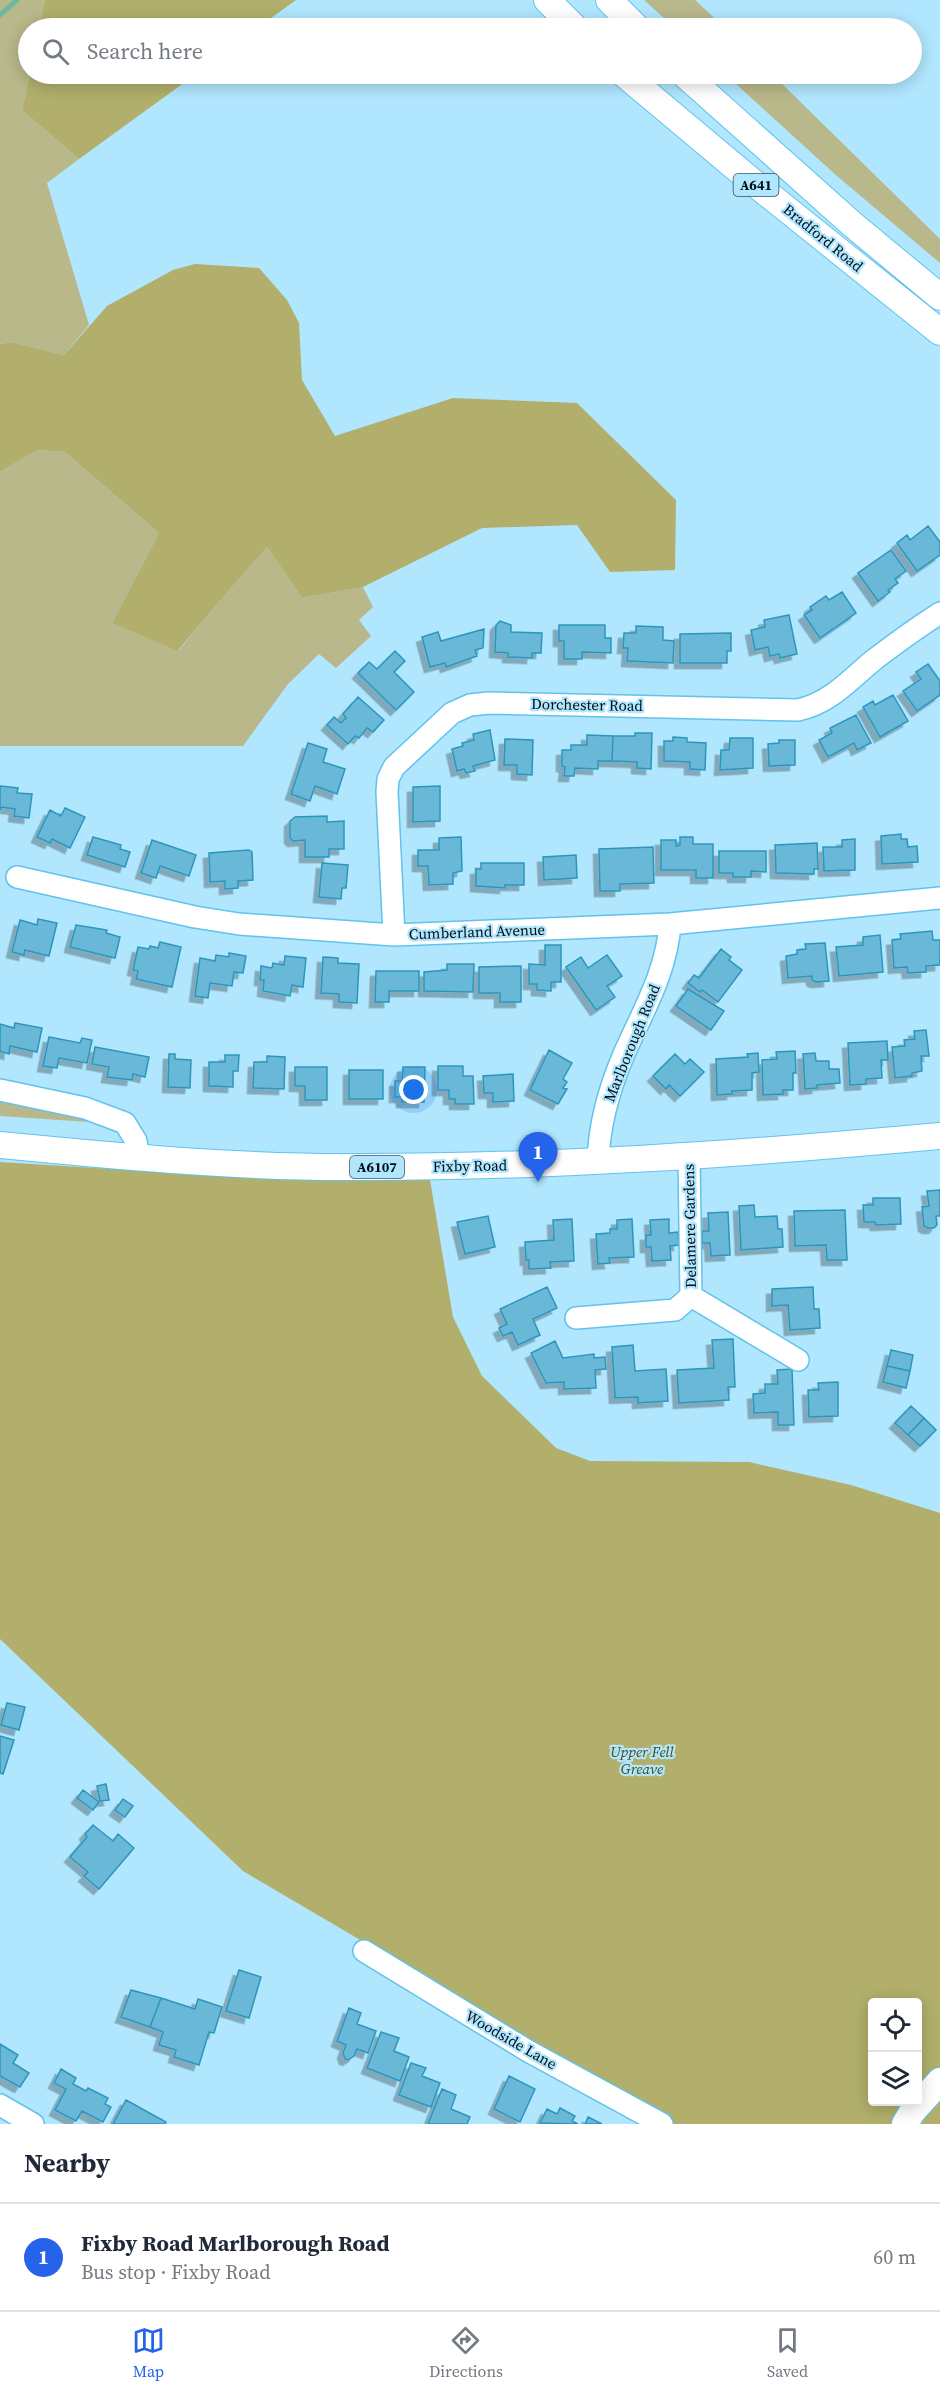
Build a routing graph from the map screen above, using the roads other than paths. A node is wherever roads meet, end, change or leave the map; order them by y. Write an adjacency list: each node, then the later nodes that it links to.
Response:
1 (547, 0): 3 (main road)
2 (609, 0): 4 (main road)
3 (565, 18)
4 (627, 18)
5 (636, 84): 8 (main road, Bradford Road / A641)
6 (695, 84): 7 (main road, Bradford Road / A641)
7 (940, 297)
8 (940, 332)
9 (937, 620): 13 (street, Dorchester Road)
10 (17, 877): 13 (street, Cumberland Avenue)
11 (940, 898): 12 (street, Cumberland Avenue)
12 (670, 924): 13 (street, Cumberland Avenue); 19 (street, Marlborough Road)
13 (394, 934)
14 (0, 1090): 18 (street)
15 (940, 1136): 17 (main road, Fixby Road / A6107)
16 (0, 1145): 18 (main road, Fixby Road / A6107)
17 (689, 1156): 19 (main road, Fixby Road / A6107); 20 (street, Delamere Gardens)
18 (139, 1159): 19 (main road, Fixby Road / A6107)
19 (598, 1162)
20 (691, 1296): 21 (street, Delamere Gardens); 22 (street, Delamere Gardens)
21 (576, 1318)
22 (798, 1360)
23 (364, 1951): 27 (street, Woodside Lane)
24 (940, 2081): 28 (main road)
25 (0, 2105): 26 (street)
26 (33, 2124)
27 (662, 2124)
28 (905, 2124)

